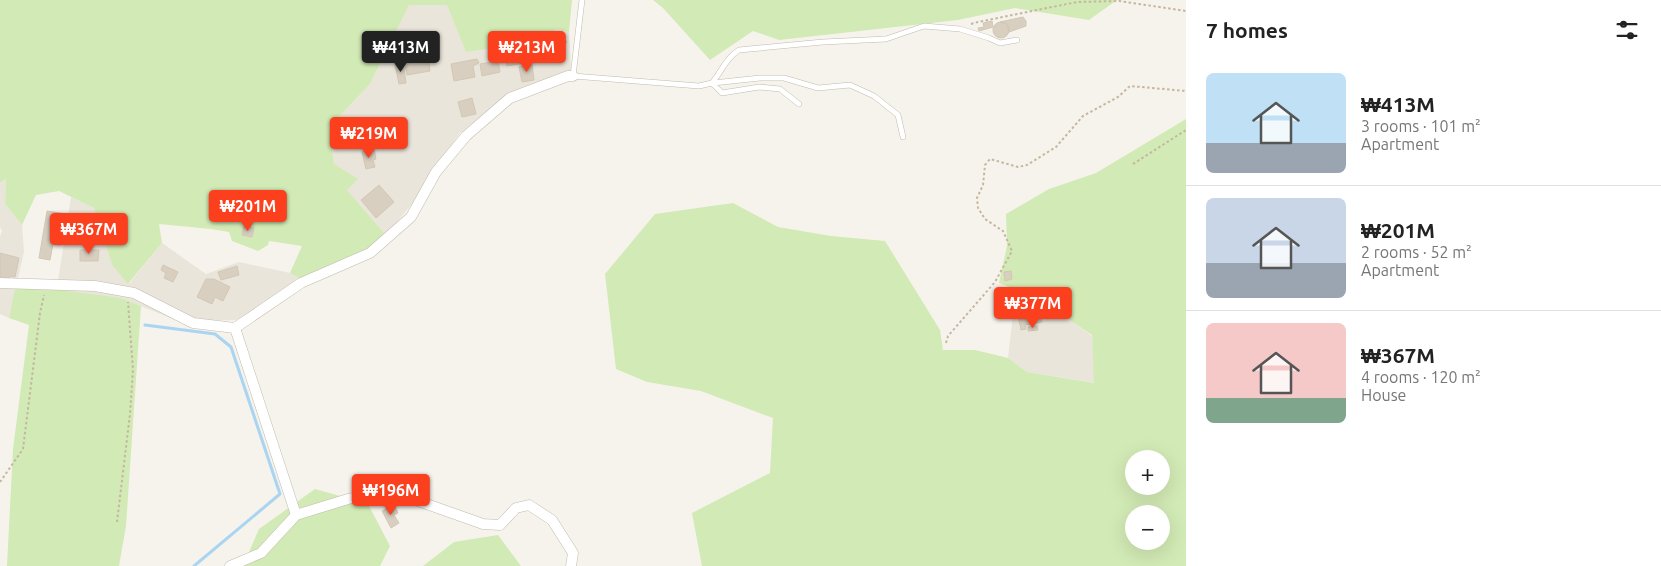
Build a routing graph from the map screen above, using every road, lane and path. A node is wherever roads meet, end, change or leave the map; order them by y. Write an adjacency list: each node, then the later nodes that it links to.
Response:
1 (582, 0): 5 (lane)
2 (1186, 10): 3 (path)
3 (960, 29): 4 (lane); 6 (lane)
4 (1017, 40)
5 (573, 76): 6 (lane); 15 (street)
6 (712, 83): 8 (lane); 10 (lane)
7 (1186, 91): 16 (path)
8 (799, 104)
9 (1186, 130): 11 (path)
10 (903, 137)
11 (1133, 164)
12 (0, 283): 13 (street)
13 (46, 285): 14 (street); 17 (path)
14 (127, 292): 15 (street); 19 (path)
15 (234, 328): 18 (street)
16 (946, 343)
17 (0, 482)
18 (296, 515): 20 (street); 21 (street)
19 (117, 522)
20 (230, 566)
21 (571, 566)

